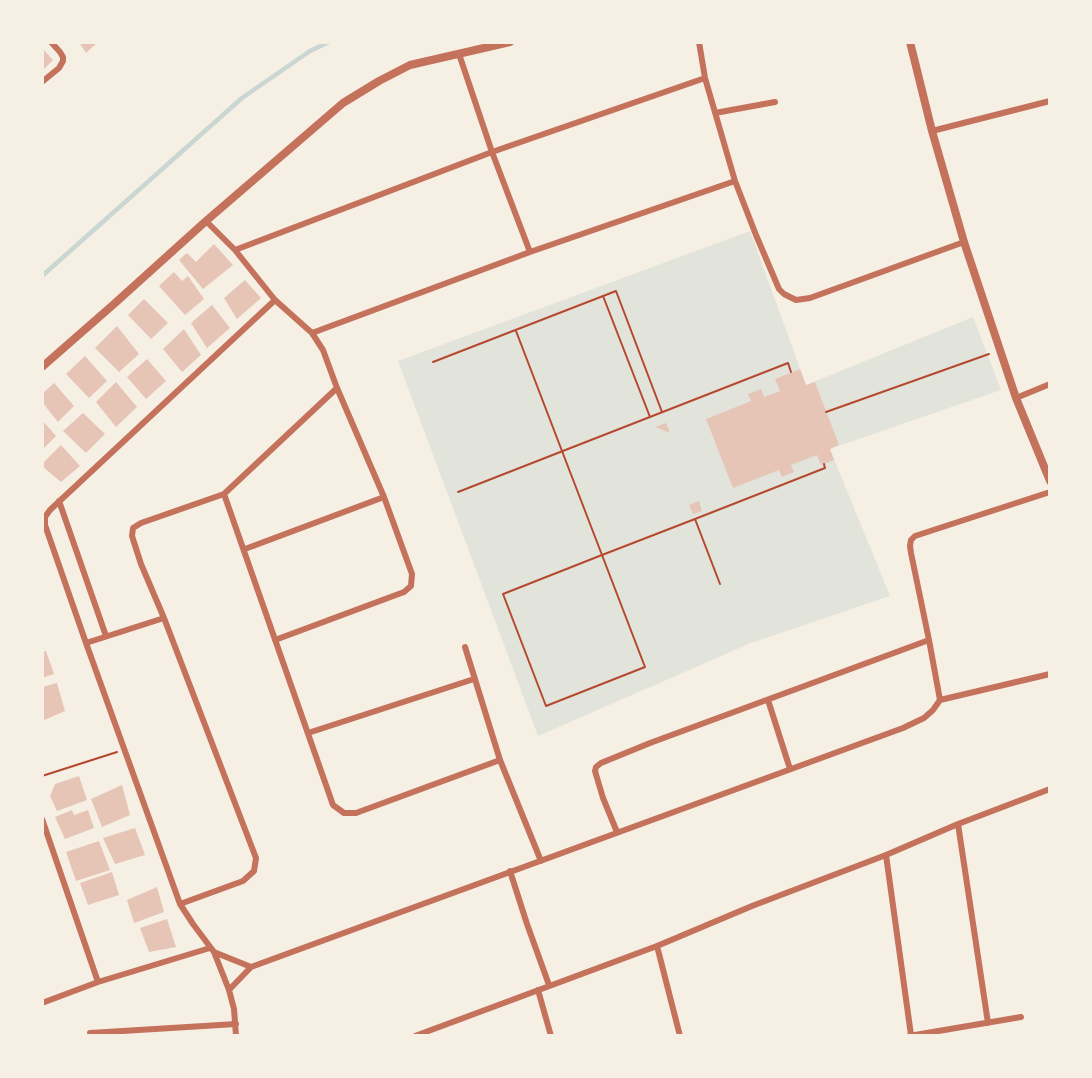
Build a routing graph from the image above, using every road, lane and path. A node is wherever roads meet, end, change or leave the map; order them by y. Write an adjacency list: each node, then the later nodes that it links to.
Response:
1 (51, 42): 7 (street)
2 (510, 42): 5 (street)
3 (699, 42): 6 (street)
4 (909, 42): 11 (street)
5 (459, 54): 12 (street); 14 (street)
6 (705, 78): 10 (street); 12 (street)
7 (42, 82)
8 (1050, 101): 11 (street)
9 (775, 102): 10 (street)
10 (715, 113): 13 (street)
11 (932, 131): 15 (street)
12 (492, 153): 16 (street); 17 (street)
13 (735, 181): 15 (street); 17 (street)
14 (206, 221): 16 (street); 24 (street)
15 (964, 242): 22 (street)
16 (235, 250): 19 (street)
17 (530, 252): 21 (street)
18 (603, 296): 20 (path); 29 (path); 31 (path)
19 (275, 300): 21 (street); 39 (street)
20 (516, 331): 23 (path); 32 (path)
21 (312, 333): 27 (street)
22 (1000, 350): 28 (street); 30 (path)
23 (433, 362)
24 (42, 368)
25 (791, 372): 29 (path)
26 (1050, 384): 28 (street)
27 (337, 388): 37 (street); 38 (street)
28 (1016, 398): 34 (street)
29 (662, 412): 31 (path)
30 (826, 412)
31 (650, 417): 32 (path)
32 (562, 451): 35 (path); 42 (path)
33 (824, 464): 40 (path)
34 (1050, 481)
35 (458, 492)
36 (1050, 492): 47 (street)
37 (225, 494): 41 (street); 44 (street)
38 (384, 497): 41 (street); 46 (street)
39 (60, 501): 45 (street); 48 (street)
40 (695, 519): 42 (path); 43 (path)
41 (244, 549): 46 (street)
42 (602, 555): 42 (path)
43 (720, 584)
44 (164, 618): 45 (street); 66 (street)
45 (106, 636): 48 (street)
46 (275, 639): 54 (street)
47 (929, 640): 52 (street); 53 (street)
48 (86, 643): 55 (street)
49 (465, 647): 51 (street)
50 (1050, 674): 53 (street)
51 (474, 679): 54 (street); 56 (street)
52 (768, 700): 57 (street); 62 (street)
53 (940, 700): 57 (street)
54 (308, 733): 56 (street)
55 (125, 750): 58 (path); 66 (street)
56 (500, 760): 64 (street)
57 (790, 769): 62 (street)
58 (42, 776)
59 (1050, 789): 61 (street)
60 (42, 819): 70 (street)
61 (958, 824): 63 (street); 76 (street)
62 (616, 832): 64 (street)
63 (886, 855): 67 (street); 83 (street)
64 (541, 861): 65 (street)
65 (510, 872): 69 (street); 71 (street)
66 (180, 904): 68 (street)
67 (657, 946): 71 (street); 82 (street)
68 (212, 950): 69 (street); 70 (street); 72 (street)
69 (251, 967): 72 (street)
70 (98, 982): 74 (street)
71 (549, 985): 73 (street)
72 (229, 990): 77 (street)
73 (538, 990): 80 (street); 81 (street)
74 (42, 1003)
75 (1021, 1017): 76 (street)
76 (988, 1023): 83 (street)
77 (236, 1024): 78 (street); 79 (street)
78 (90, 1033)
79 (236, 1036)
80 (415, 1036)
81 (551, 1036)
82 (680, 1036)
83 (909, 1036)

